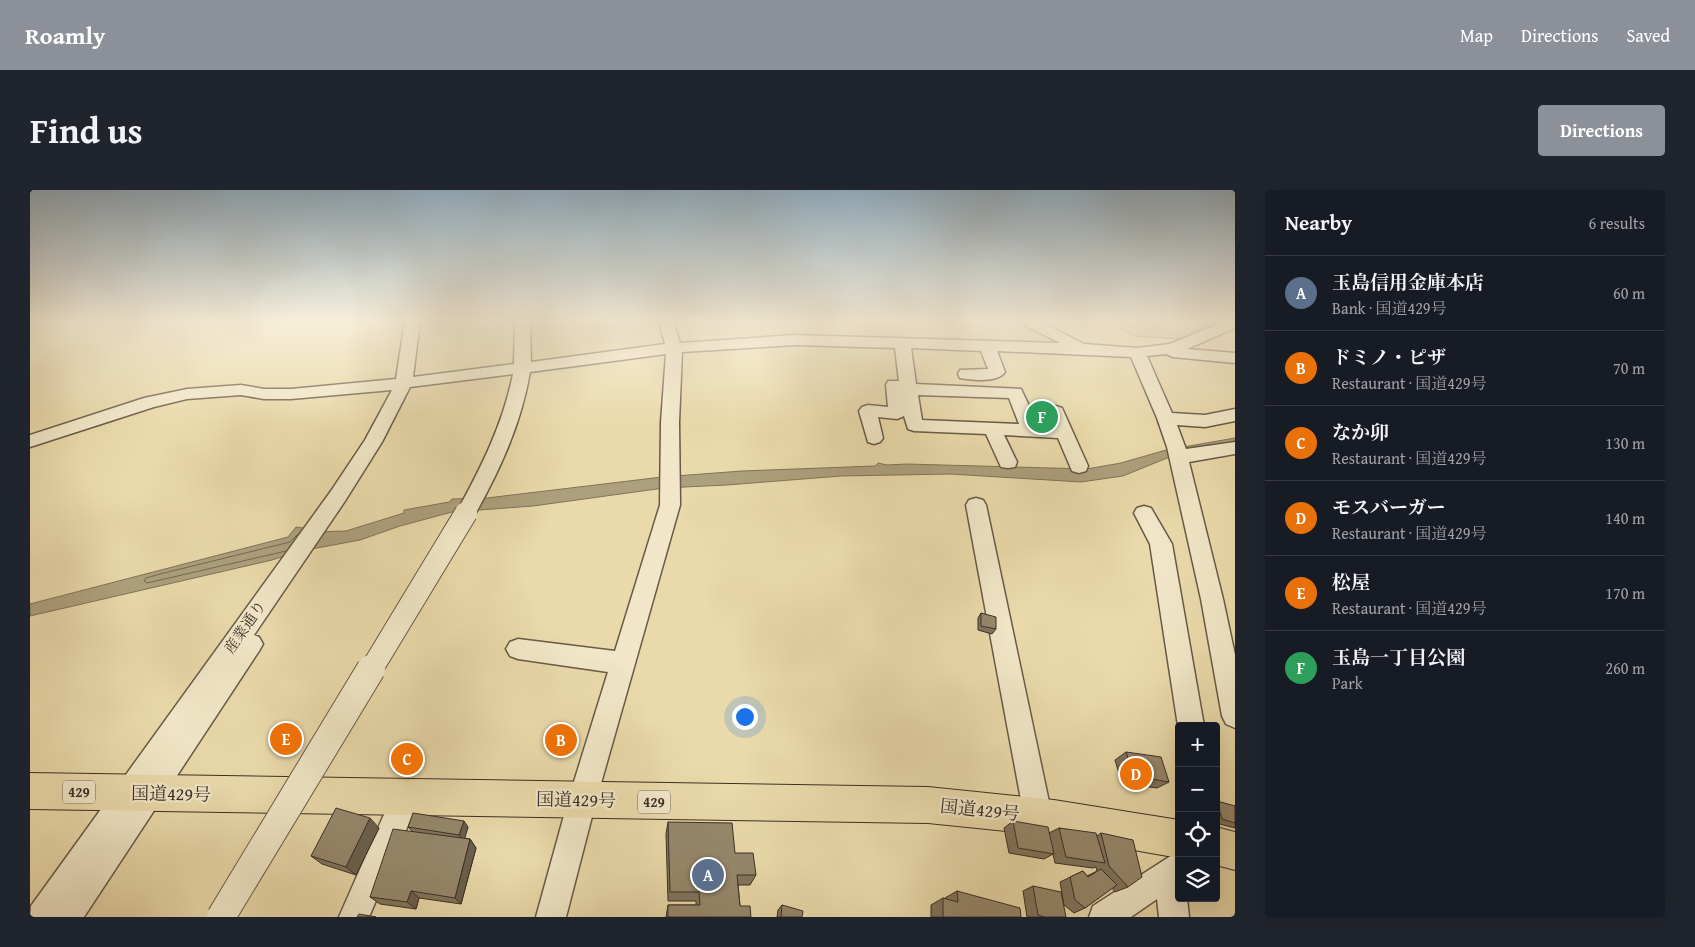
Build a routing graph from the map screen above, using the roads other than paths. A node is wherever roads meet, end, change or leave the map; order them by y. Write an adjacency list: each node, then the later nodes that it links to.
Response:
1 (411, 355): 14 (street, 産業通り)
2 (417, 355): 14 (street, 産業通り)
3 (523, 355): 12 (street)
4 (616, 355): 12 (street)
5 (674, 355): 32 (street)
6 (898, 355): 17 (street)
7 (899, 355): 15 (street)
8 (990, 355): 13 (street)
9 (1138, 355): 19 (street)
10 (1202, 355): 11 (street)
11 (1235, 358)
12 (523, 366): 14 (street); 46 (street, bridge)
13 (966, 374)
14 (410, 381): 24 (street); 36 (street, 産業通り)
15 (908, 389): 17 (street); 21 (street)
16 (1056, 412): 22 (street)
17 (905, 414): 20 (street); 23 (street)
18 (1235, 415): 19 (street)
19 (1166, 418): 26 (street)
20 (992, 428): 21 (street); 27 (street)
21 (1031, 430): 22 (street)
22 (1065, 432): 28 (street)
23 (874, 438)
24 (30, 441)
25 (1235, 448): 26 (street)
26 (1177, 452): 33 (street)
27 (1008, 462)
28 (1079, 466)
29 (976, 505): 39 (street)
30 (1144, 513): 34 (street)
31 (518, 649): 32 (street)
32 (623, 663): 38 (street)
33 (1235, 716)
34 (1190, 722)
35 (30, 791): 36 (highway, 国道429号 / 429)
36 (138, 793): 37 (highway, 国道429号 / 429); 44 (street, 産業通り); 45 (street, 産業通り)
37 (406, 797): 38 (highway, 国道429号 / 429); 47 (street)
38 (582, 801): 39 (highway, 国道429号 / 429); 48 (street)
39 (1038, 816): 40 (highway, 国道429号 / 429)
40 (1175, 838)
41 (1220, 847): 42 (highway)
42 (1235, 851)
43 (1174, 870): 49 (street); 50 (street)
44 (42, 917)
45 (66, 917)
46 (221, 917)
47 (354, 917)
48 (551, 917)
49 (1104, 917)
50 (1174, 917)

